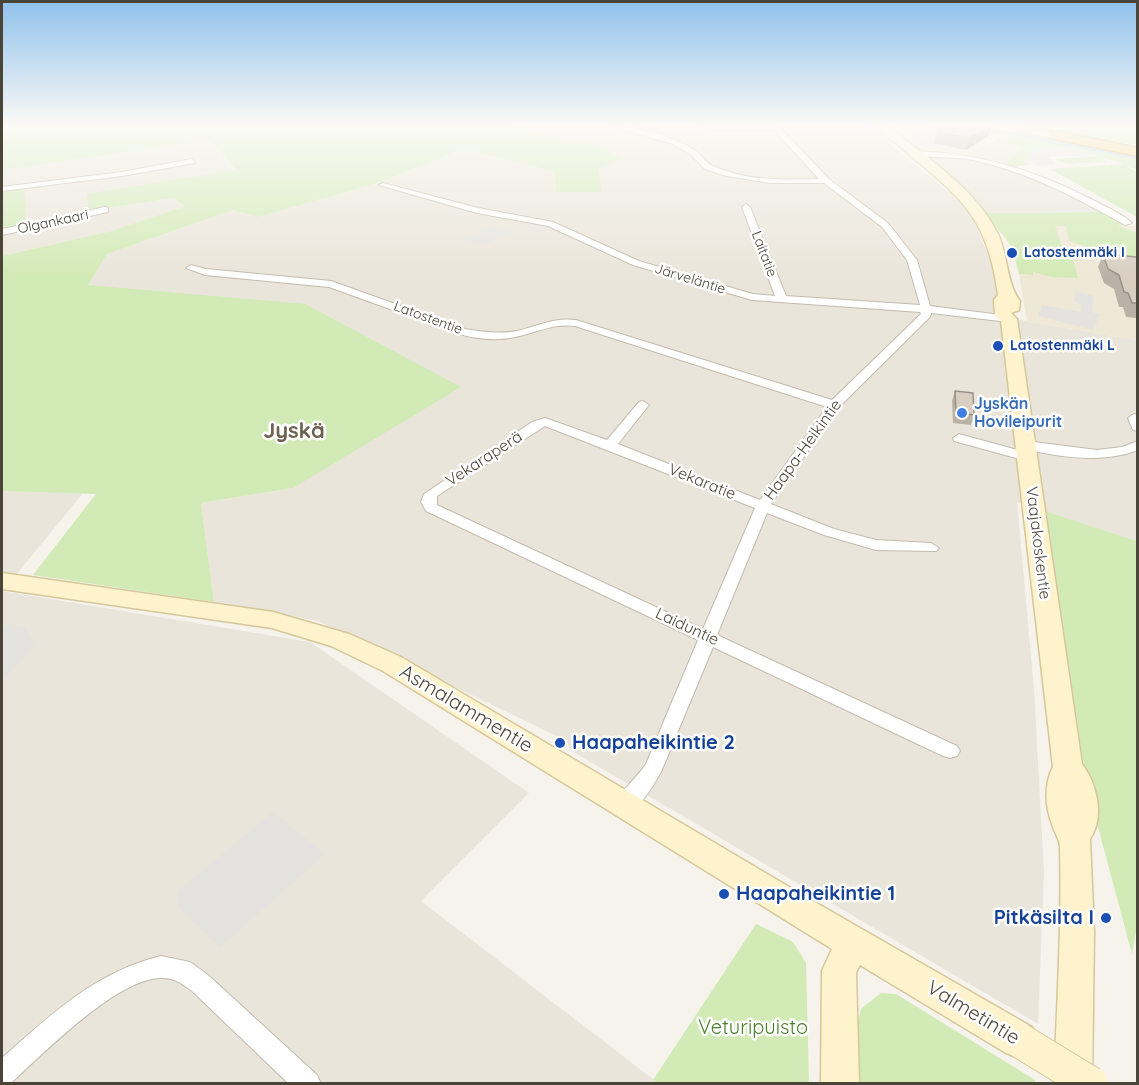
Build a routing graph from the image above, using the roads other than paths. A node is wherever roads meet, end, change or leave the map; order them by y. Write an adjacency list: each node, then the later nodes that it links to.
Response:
1 (101, 177): 8 (street)
2 (741, 177): 6 (street)
3 (822, 177): 6 (street)
4 (944, 177): 16 (main road, Vaajakoskentie)
5 (1036, 177): 11 (street)
6 (826, 181): 15 (street)
7 (383, 185): 14 (street, Järveläntie)
8 (2, 189)
9 (746, 207): 14 (street, Laitatie)
10 (105, 210): 12 (street, Olgankaari)
11 (1128, 223)
12 (2, 232)
13 (191, 268): 18 (street, Latostentie)
14 (782, 300): 15 (street, Järveläntie)
15 (926, 309): 16 (street, Järveläntie); 18 (street, Haapa-Heikintie)
16 (1009, 320): 23 (main road, Vaajakoskentie)
17 (643, 405): 21 (street)
18 (834, 405): 25 (street, Haapa-Heikintie)
19 (545, 422): 21 (street, Vekaratie); 24 (street, Vekaraperä)
20 (959, 438): 23 (street)
21 (610, 445): 25 (street, Vekaratie)
22 (1137, 445): 23 (street)
23 (1026, 451): 35 (main road, Vaajakoskentie)
24 (428, 502): 28 (street, Laiduntie)
25 (763, 506): 26 (street, Vekaratie); 28 (street, Haapa-Heikintie)
26 (931, 548)
27 (7, 588): 30 (main road, Asmalammentie)
28 (707, 636): 29 (street, Laiduntie); 30 (street, Haapa-Heikintie)
29 (950, 751)
30 (625, 803): 31 (main road, Asmalammentie)
31 (854, 944): 34 (main road); 36 (main road, Valmetintie, bridge)
32 (2, 1074): 33 (street)
33 (308, 1083)
34 (840, 1083)
35 (1073, 1083)
36 (1091, 1083)

